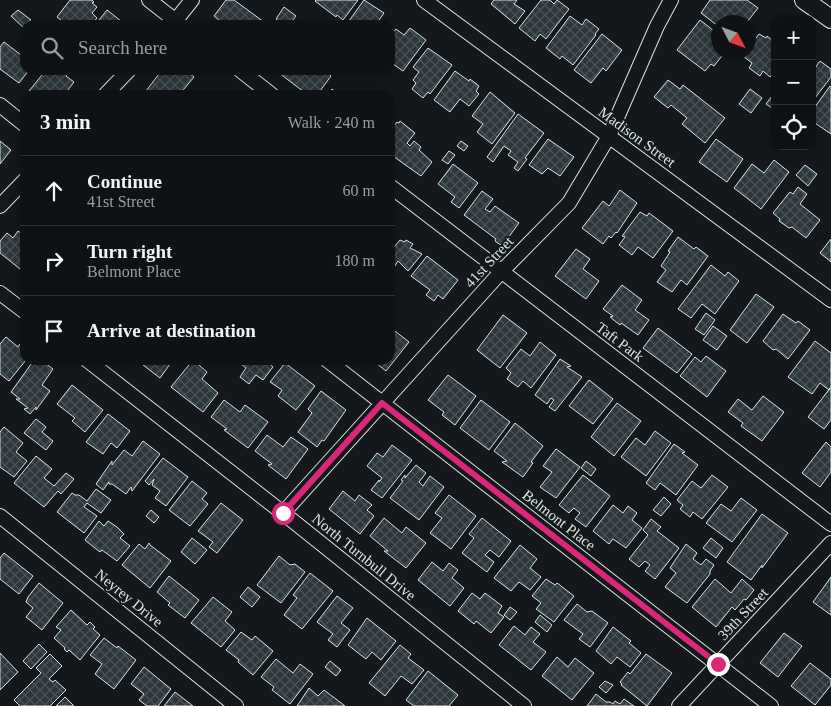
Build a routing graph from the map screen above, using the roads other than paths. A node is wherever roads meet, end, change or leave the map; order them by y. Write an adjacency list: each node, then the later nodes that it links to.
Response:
1 (149, 0): 6 (street)
2 (192, 0): 7 (street)
3 (424, 0): 15 (street, Madison Street)
4 (671, 0): 15 (street, 41st Street)
5 (804, 0): 8 (street)
6 (172, 20)
7 (180, 20)
8 (831, 20)
9 (124, 75): 11 (street)
10 (246, 75): 12 (street)
11 (111, 90)
12 (266, 90)
13 (0, 106): 14 (street)
14 (20, 121)
15 (608, 136): 19 (street, 41st Street); 21 (street, Madison Street)
16 (20, 185): 18 (street)
17 (395, 190): 19 (street, Taft Park)
18 (0, 206)
19 (501, 272): 25 (street, 41st Street); 28 (street, Taft Park)
20 (0, 292): 22 (street)
21 (831, 300)
22 (20, 308)
23 (93, 365): 26 (street, North Turnbull Drive)
24 (333, 365): 25 (street, Belmont Place)
25 (382, 403): 26 (street, 41st Street); 30 (street, Belmont Place)
26 (283, 513): 32 (street, North Turnbull Drive)
27 (0, 516): 31 (street, Neyrey Drive)
28 (831, 524)
29 (831, 543): 30 (street, 39th Street)
30 (718, 664): 33 (street, 39th Street); 34 (street, Belmont Place)
31 (236, 706)
32 (524, 706)
33 (679, 706)
34 (771, 706)

